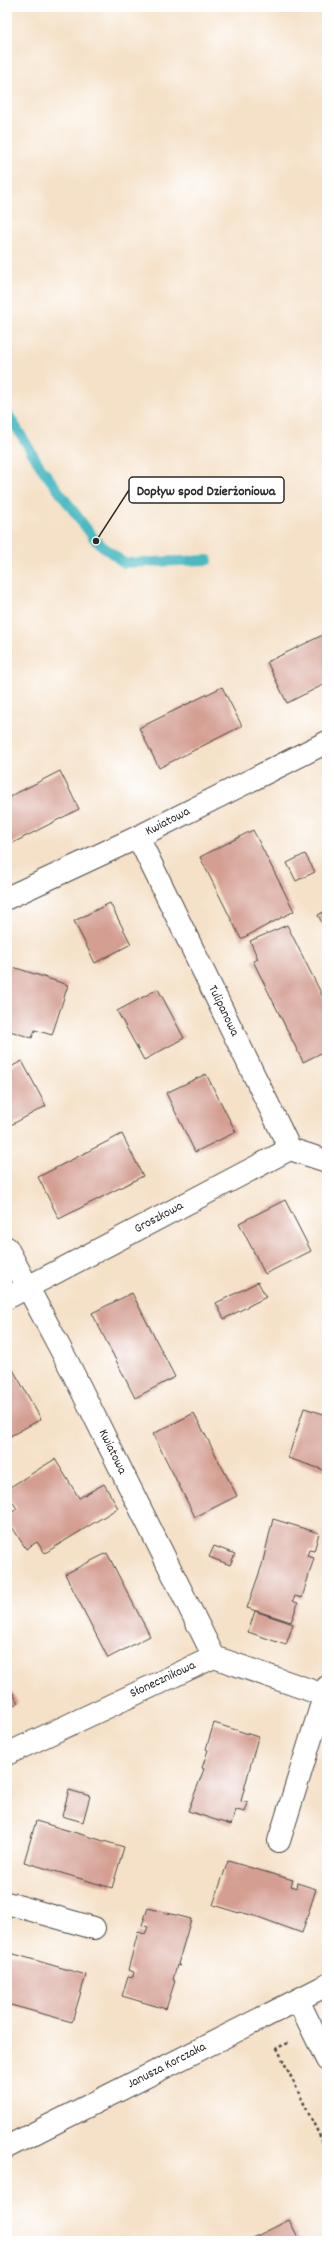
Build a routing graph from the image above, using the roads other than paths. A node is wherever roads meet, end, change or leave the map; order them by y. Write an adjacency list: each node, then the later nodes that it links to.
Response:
1 (327, 742): 2 (street, Kwiatowa)
2 (138, 837): 3 (street, Kwiatowa); 4 (street, Tulipanowa)
3 (7, 898)
4 (290, 1149): 5 (street); 7 (street, Groszkowa)
5 (327, 1161)
6 (7, 1248): 7 (street, Kwiatowa)
7 (27, 1287): 8 (street, Groszkowa); 9 (street, Kwiatowa)
8 (7, 1298)
9 (214, 1657): 10 (street); 11 (street, Słonecznikowa)
10 (326, 1693): 12 (street)
11 (7, 1754)
12 (279, 1841)
13 (7, 1903): 14 (street)
14 (94, 1928)
15 (327, 1985): 16 (street, Janusza Korczaka)
16 (298, 2000): 17 (street); 18 (street, Janusza Korczaka)
17 (327, 2060)
18 (7, 2147)

